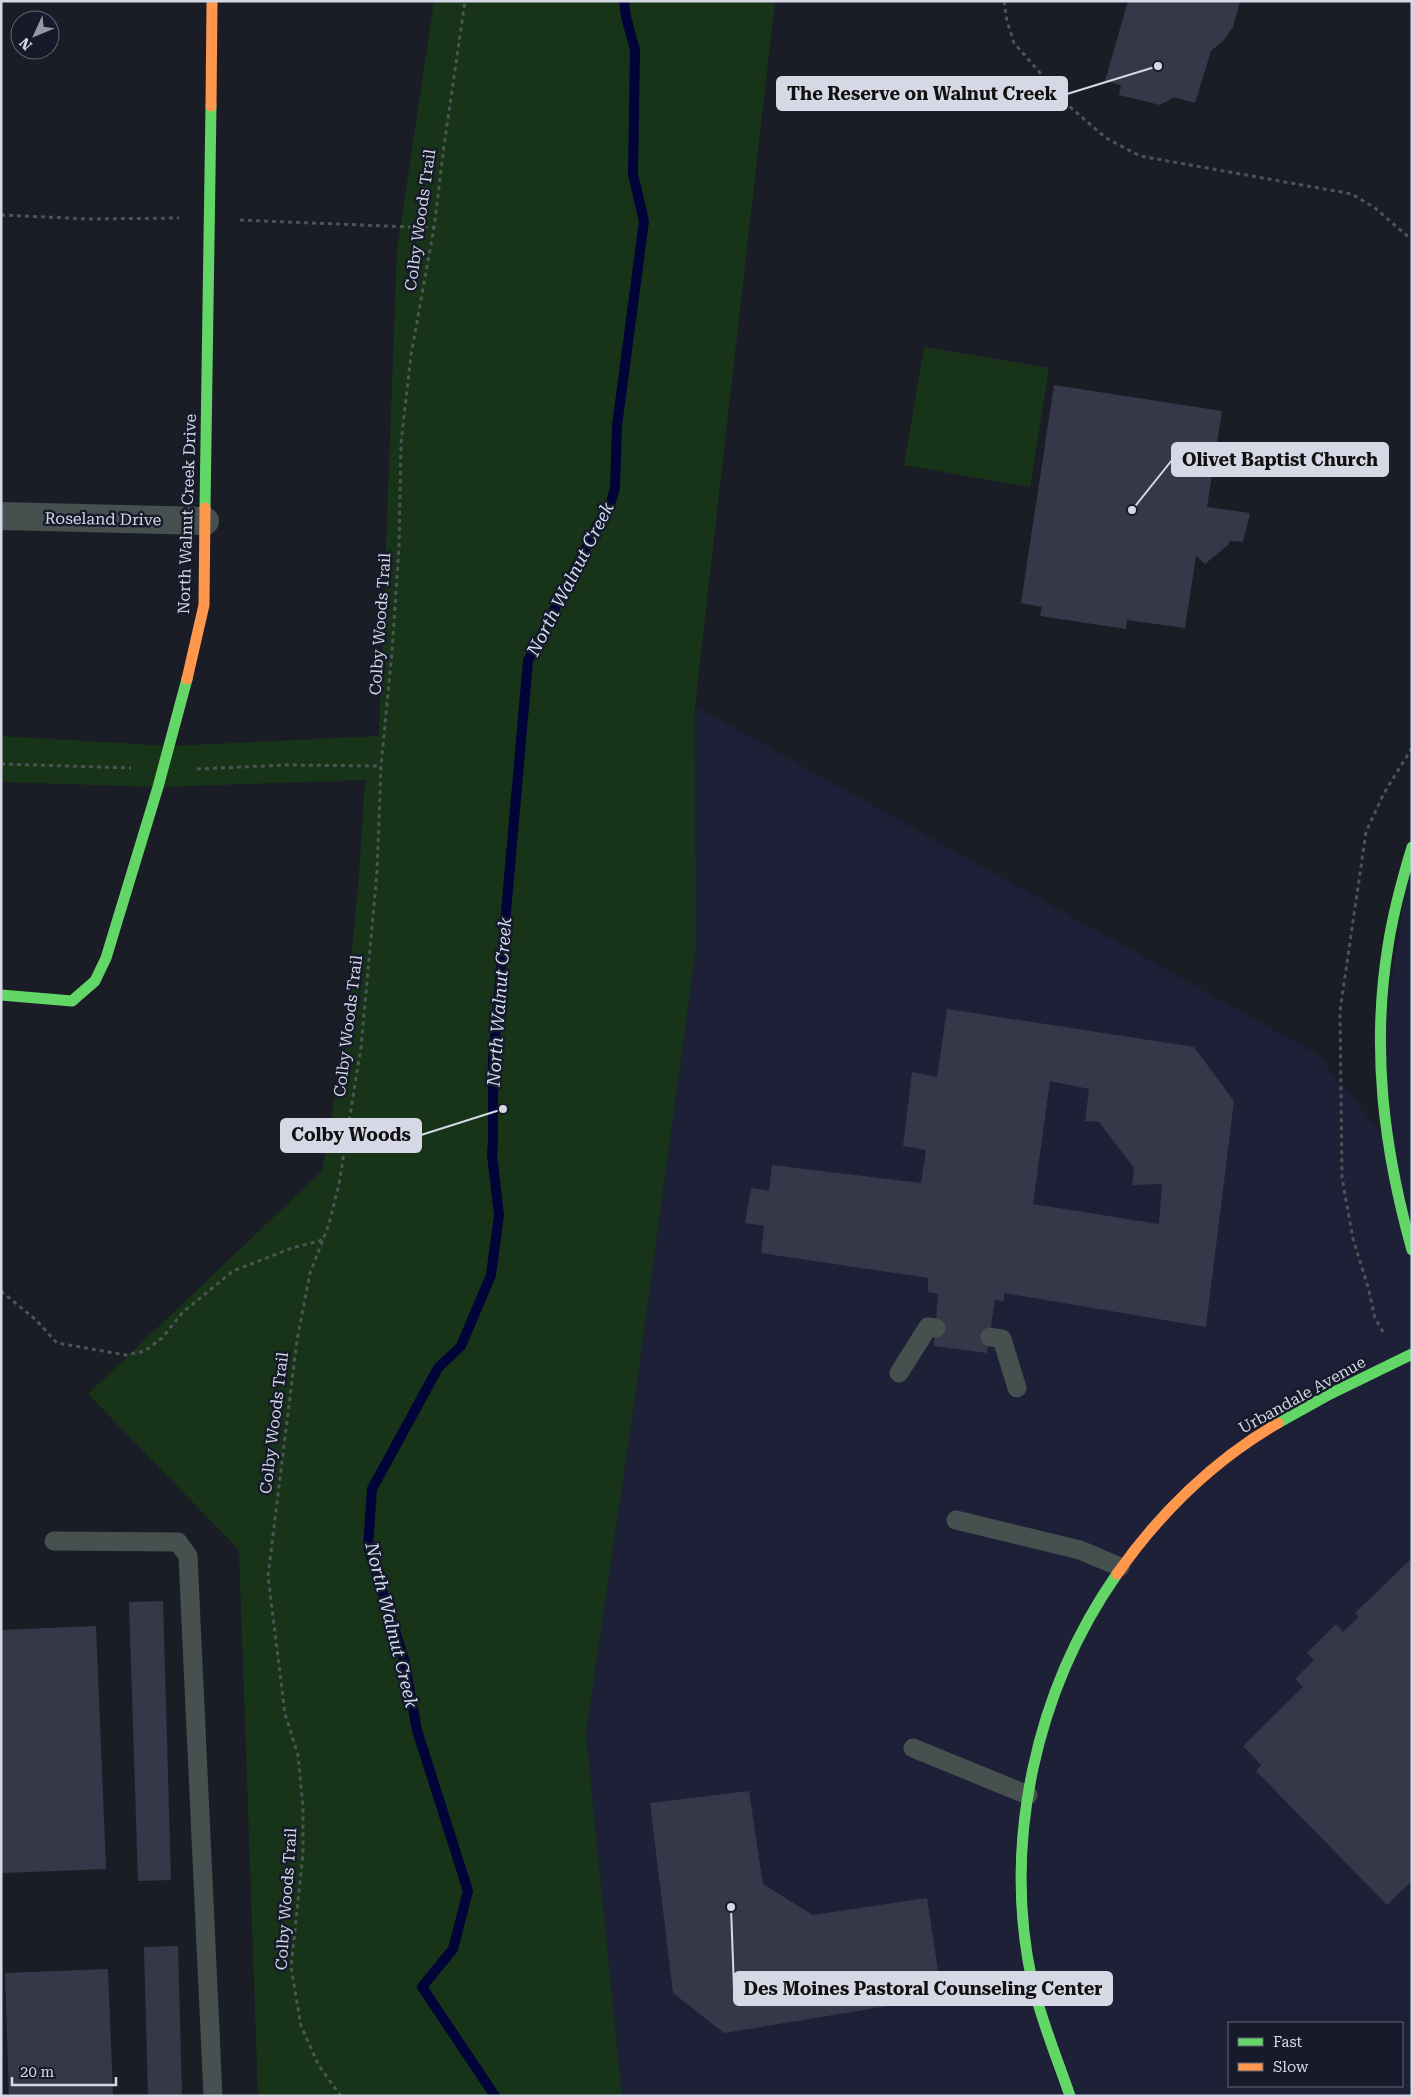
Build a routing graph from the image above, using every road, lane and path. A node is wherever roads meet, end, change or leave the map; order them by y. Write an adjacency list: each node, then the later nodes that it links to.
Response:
1 (212, 1): 6 (street, North Walnut Creek Drive)
2 (465, 1): 8 (path, Colby Woods Trail)
3 (1004, 1): 4 (path)
4 (1412, 240)
5 (1, 516): 6 (street, Roseland Drive)
6 (205, 521): 9 (street, North Walnut Creek Drive)
7 (1, 764): 9 (path)
8 (381, 766): 9 (path); 12 (path, Colby Woods Trail)
9 (164, 767): 11 (street, North Walnut Creek Drive)
10 (1412, 847): 13 (street)
11 (1, 995)
12 (323, 1240): 14 (path); 26 (path, Colby Woods Trail)
13 (1412, 1250)
14 (1, 1291)
15 (936, 1328): 18 (lane)
16 (990, 1336): 19 (lane)
17 (1412, 1354): 22 (street, Urbandale Avenue)
18 (899, 1373)
19 (1017, 1388)
20 (956, 1520): 22 (lane)
21 (54, 1541): 25 (lane)
22 (1120, 1567): 24 (street, Urbandale Avenue)
23 (913, 1748): 24 (lane)
24 (1028, 1795): 27 (street, Urbandale Avenue)
25 (213, 2096)
26 (341, 2096)
27 (1070, 2096)

